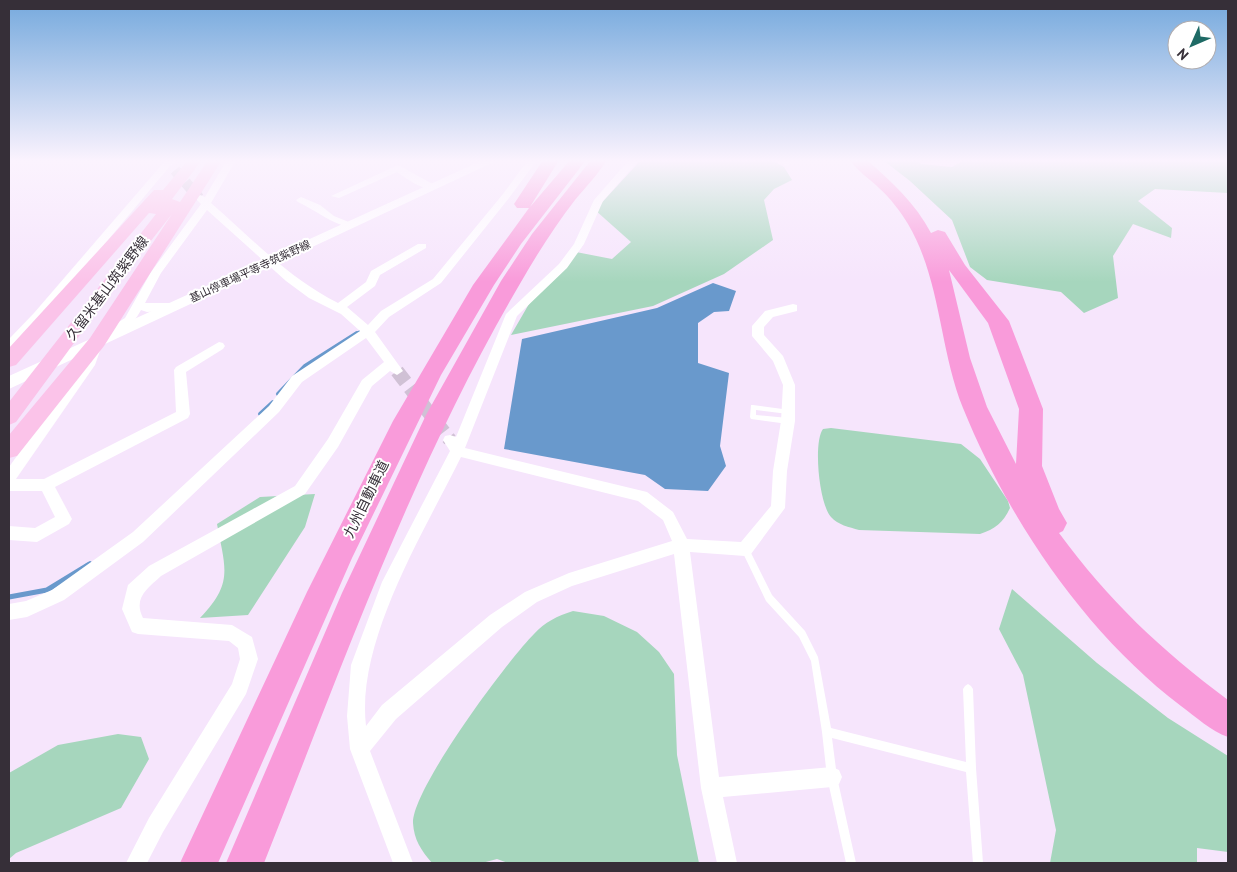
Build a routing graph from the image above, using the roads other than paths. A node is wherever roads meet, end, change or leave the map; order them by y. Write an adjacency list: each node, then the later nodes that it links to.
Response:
1 (137, 201): 27 (street)
2 (152, 201): 29 (main road)
3 (166, 201): 32 (main road, 久留米基山筑紫野線)
4 (169, 201): 32 (main road, 久留米基山筑紫野線)
5 (189, 201): 26 (main road)
6 (203, 201): 20 (street); 21 (street)
7 (302, 201): 17 (street)
8 (402, 201): 17 (main road, 基山停車場平等寺筑紫野線)
9 (502, 201): 25 (street)
10 (525, 201): 30 (highway)
11 (544, 201): 30 (highway, 九州自動車道)
12 (569, 201): 19 (highway, 九州自動車道)
13 (578, 201): 19 (highway)
14 (599, 201): 34 (street)
15 (899, 201): 45 (highway)
16 (907, 201): 44 (highway)
17 (350, 224): 20 (main road, 基山停車場平等寺筑紫野線)
18 (422, 246): 23 (street)
19 (533, 249): 53 (highway, 九州自動車道)
20 (271, 262): 22 (main road, 基山停車場平等寺筑紫野線); 23 (street)
21 (138, 304): 22 (street); 26 (street)
22 (169, 308): 26 (main road, 基山停車場平等寺筑紫野線)
23 (339, 308): 25 (street)
24 (793, 308): 41 (street)
25 (368, 332): 42 (street); 51 (street)
26 (97, 342): 31 (main road, 基山停車場平等寺筑紫野線); 35 (main road); 36 (street)
27 (9, 346)
28 (219, 346): 38 (street)
29 (9, 360)
30 (430, 375): 52 (highway, 九州自動車道)
31 (9, 383)
32 (19, 394): 33 (main road, 久留米基山筑紫野線)
33 (9, 417)
34 (453, 445): 40 (street); 47 (street)
35 (9, 450)
36 (9, 478)
37 (9, 485): 38 (street)
38 (46, 485): 39 (street)
39 (9, 533)
40 (681, 545): 41 (street); 47 (street); 50 (street)
41 (745, 549): 46 (lane)
42 (9, 612)
43 (968, 689): 48 (lane)
44 (1228, 702)
45 (1228, 720)
46 (827, 732): 48 (lane); 49 (lane)
47 (360, 749): 54 (street)
48 (971, 768): 57 (lane)
49 (832, 777): 50 (street); 56 (lane)
50 (711, 788): 55 (street)
51 (136, 863)
52 (199, 863)
53 (245, 863)
54 (403, 863)
55 (727, 863)
56 (853, 863)
57 (978, 863)

